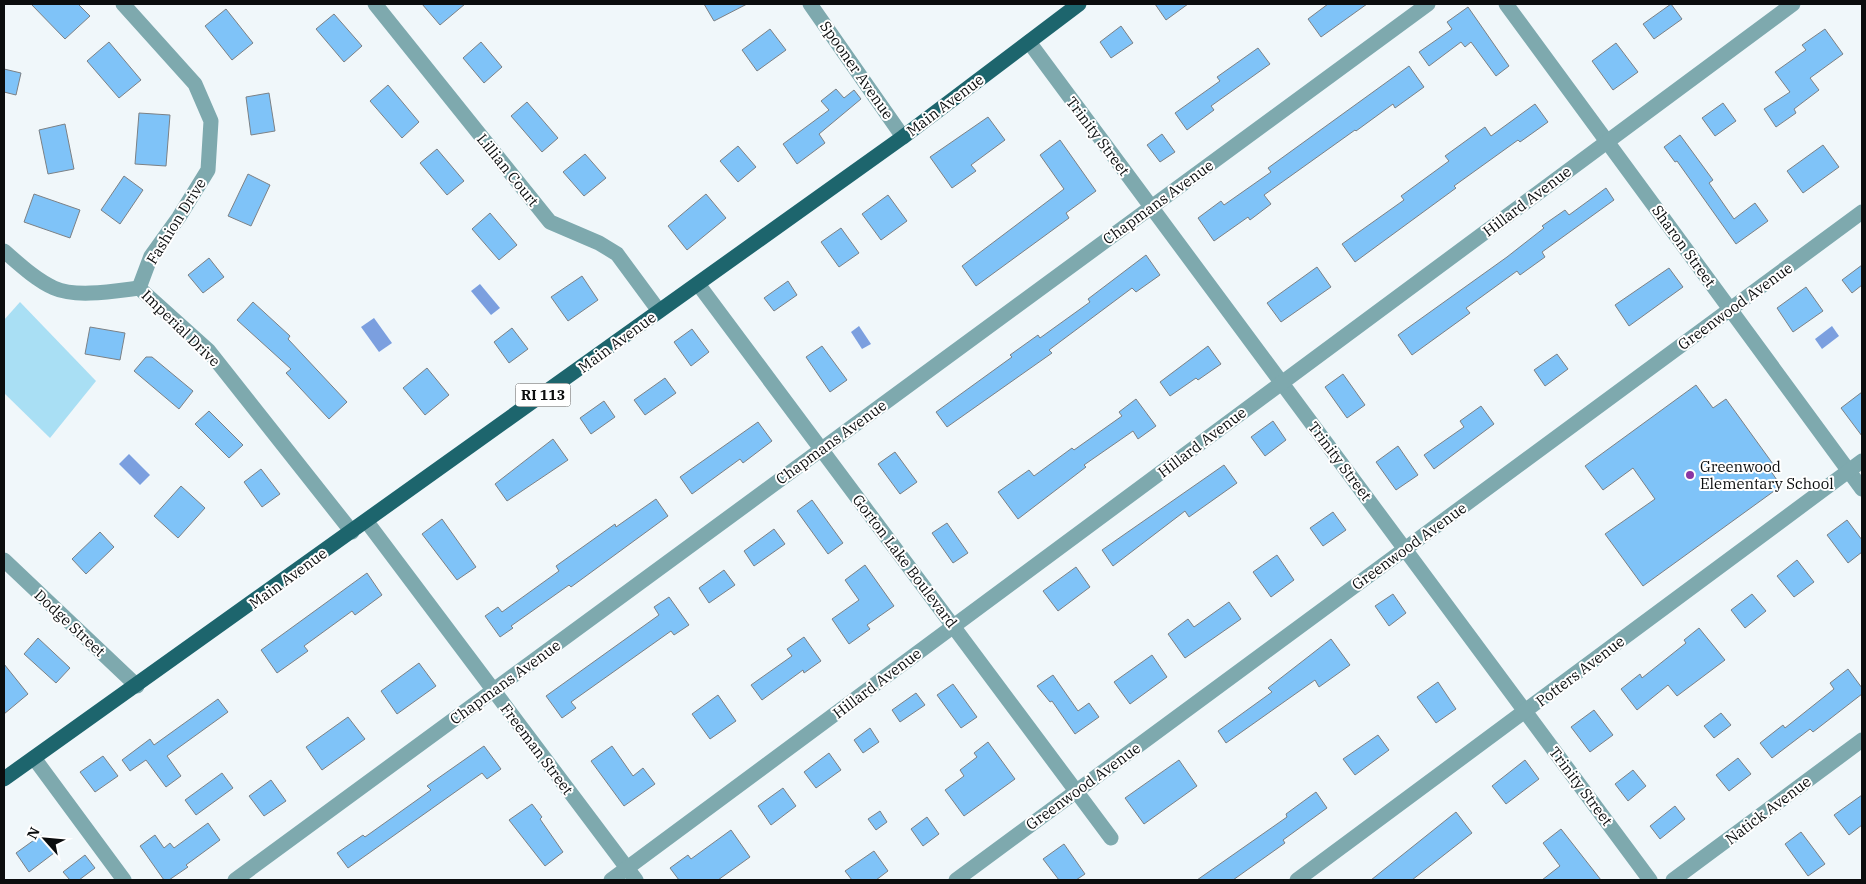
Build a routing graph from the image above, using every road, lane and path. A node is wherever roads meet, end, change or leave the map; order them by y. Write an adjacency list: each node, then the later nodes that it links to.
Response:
1 (123, 4): 15 (street, Fashion Drive)
2 (375, 4): 17 (street, Lillian Court)
3 (810, 4): 9 (street, Spooner Avenue)
4 (1428, 4): 11 (street, Chapmans Avenue)
5 (1506, 4): 10 (street, Sharon Street)
6 (1793, 4): 10 (street, Hillard Avenue)
7 (1072, 6): 8 (main road, Main Avenue / RI 113)
8 (1028, 42): 9 (main road, Main Avenue / RI 113); 11 (street, Trinity Street)
9 (904, 137): 14 (main road, Main Avenue / RI 113)
10 (1608, 142): 16 (street, Sharon Street); 18 (street, Hillard Avenue)
11 (1151, 207): 18 (street, Trinity Street); 19 (street, Chapmans Avenue)
12 (1862, 212): 16 (street, Greenwood Avenue)
13 (4, 251): 15 (street, Imperial Drive)
14 (698, 284): 17 (main road, Main Avenue / RI 113); 19 (street, Gorton Lake Boulevard)
15 (139, 288): 24 (street, Imperial Drive)
16 (1730, 309): 21 (street, Sharon Street); 25 (street, Greenwood Avenue)
17 (659, 311): 23 (main road, Main Avenue / RI 113)
18 (1282, 383): 25 (street, Trinity Street); 27 (street, Hillard Avenue)
19 (821, 450): 27 (street, Gorton Lake Boulevard); 29 (street, Chapmans Avenue)
20 (1862, 462): 21 (street, Potters Avenue)
21 (1849, 471): 22 (street, Sharon Street); 30 (street, Potters Avenue)
22 (1862, 489)
23 (367, 522): 24 (main road, Main Avenue / RI 113); 29 (street, Freeman Street)
24 (352, 532): 28 (main road, Main Avenue / RI 113)
25 (1405, 549): 30 (street, Trinity Street); 34 (street, Greenwood Avenue)
26 (4, 560): 28 (street, Dodge Street)
27 (954, 626): 34 (street, Gorton Lake Boulevard); 36 (street, Hillard Avenue)
28 (137, 686): 32 (main road, Main Avenue / RI 113)
29 (493, 690): 36 (street, Freeman Street); 38 (street, Chapmans Avenue)
30 (1525, 711): 41 (street, Potters Avenue); 42 (street, Trinity Street)
31 (1862, 740): 43 (street, Natick Avenue)
32 (34, 758): 33 (main road, Main Avenue / RI 113); 37 (street)
33 (4, 779)
34 (1077, 791): 35 (street, Gorton Lake Boulevard); 40 (street, Greenwood Avenue)
35 (1111, 838)
36 (632, 874): 39 (street, Hillard Avenue)
37 (124, 880)
38 (235, 880)
39 (611, 880)
40 (956, 880)
41 (1297, 880)
42 (1650, 880)
43 (1673, 880)

